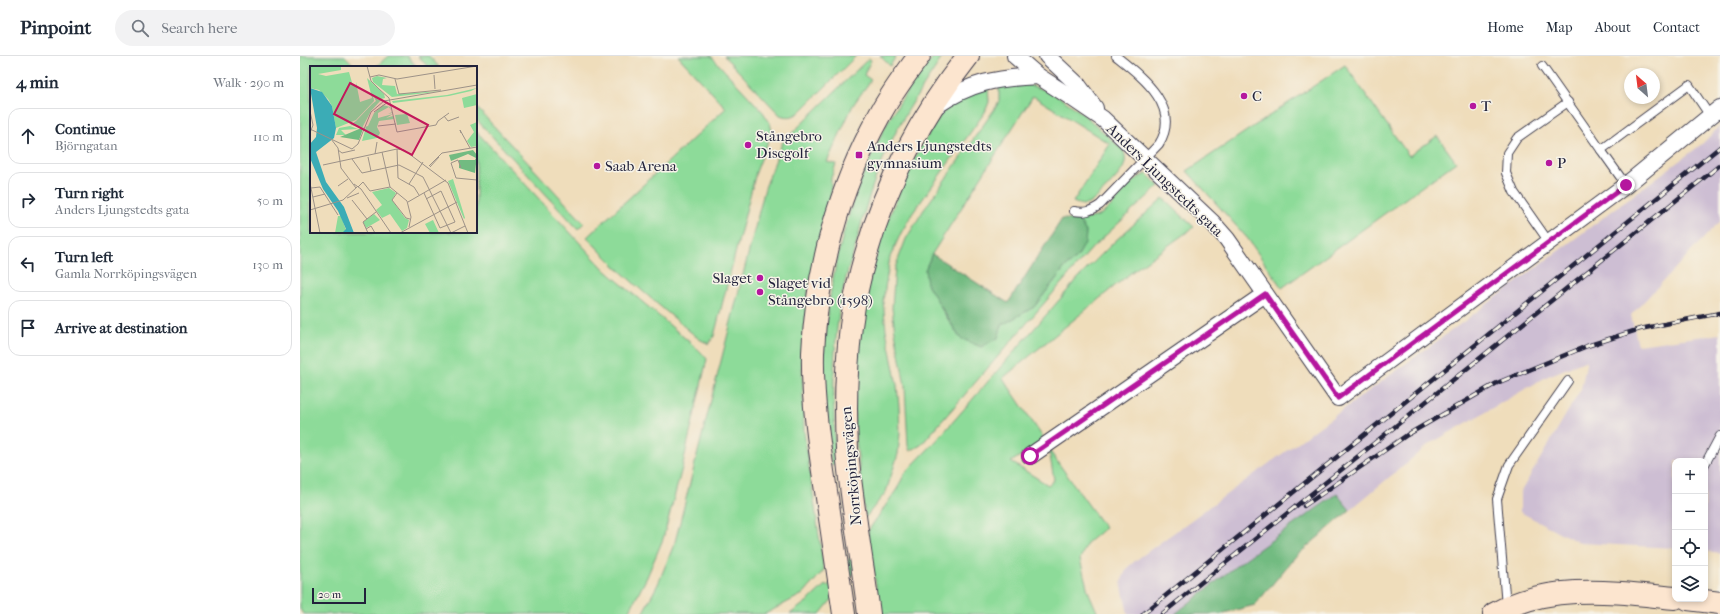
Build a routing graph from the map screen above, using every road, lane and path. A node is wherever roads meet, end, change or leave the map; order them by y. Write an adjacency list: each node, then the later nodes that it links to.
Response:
1 (919, 56): 26 (main road, Norrköpingsvägen)
2 (968, 56): 9 (main road, Norrköpingsvägen)
3 (1015, 56): 7 (street, Anders Ljungstedts gata)
4 (1047, 56): 11 (street, Anders Ljungstedts gata)
5 (1116, 56): 13 (lane)
6 (1542, 66): 8 (lane)
7 (1038, 76): 9 (street); 11 (street, Anders Ljungstedts gata)
8 (1568, 102): 12 (lane); 16 (lane)
9 (932, 109): 27 (main road, Norrköpingsvägen)
10 (1715, 112): 12 (lane); 14 (street)
11 (1103, 119): 13 (street, Anders Ljungstedts gata)
12 (1601, 150): 14 (lane)
13 (1144, 159): 15 (lane); 17 (street, Anders Ljungstedts gata)
14 (1626, 185): 16 (street)
15 (1074, 211)
16 (1549, 242): 17 (street, Anders Ljungstedts gata)
17 (1265, 294): 20 (street)
18 (1568, 380): 25 (lane)
19 (1720, 436): 21 (lane)
20 (1030, 456)
21 (1708, 458)
22 (1672, 598): 25 (main road)
23 (1708, 602): 24 (main road)
24 (1720, 603)
25 (1500, 611)
26 (844, 614)
27 (869, 614)

